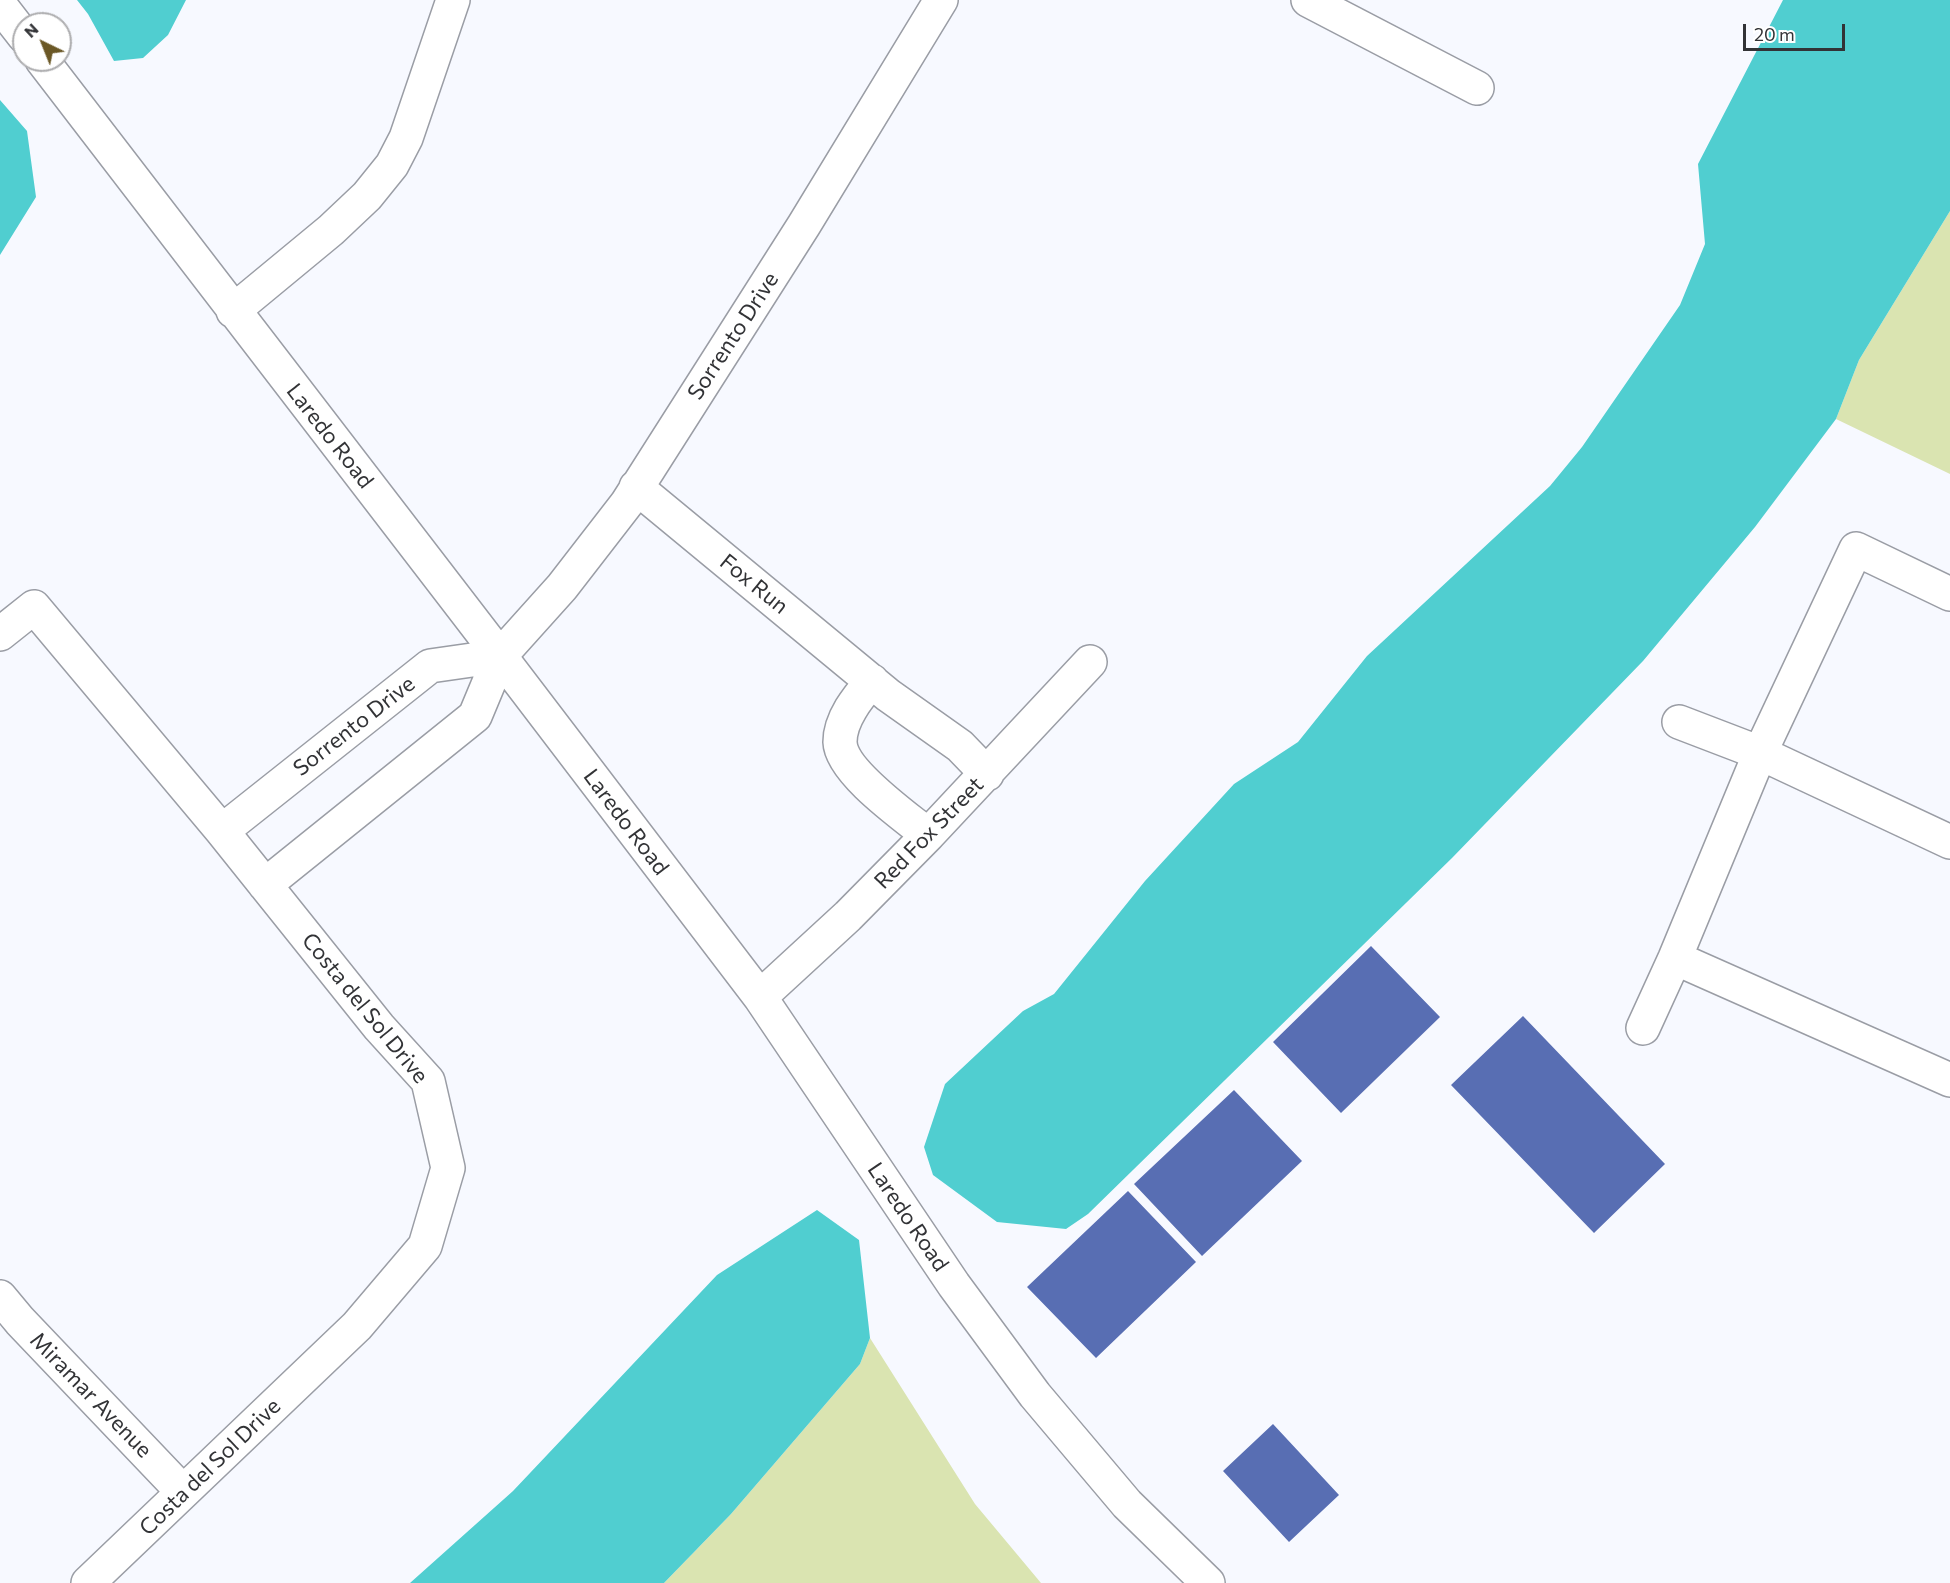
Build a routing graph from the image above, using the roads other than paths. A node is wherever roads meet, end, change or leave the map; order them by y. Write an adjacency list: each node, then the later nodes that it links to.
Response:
1 (453, 0): 8 (street)
2 (941, 0): 9 (street, Sorrento Drive)
3 (1308, 0): 7 (street)
4 (0, 5): 5 (street)
5 (12, 20)
6 (51, 72): 8 (street, Laredo Road)
7 (1477, 88)
8 (233, 310): 12 (street, Laredo Road)
9 (636, 487): 12 (street, Sorrento Drive); 14 (street, Fox Run)
10 (1950, 594): 16 (street)
11 (0, 634): 18 (street, Costa del Sol Drive)
12 (500, 656): 18 (street, Sorrento Drive); 21 (street, Sorrento Drive); 23 (street, Laredo Road)
13 (1090, 662): 17 (street, Red Fox Street)
14 (872, 681): 17 (street, Fox Run); 19 (street)
15 (1679, 722): 16 (street)
16 (1760, 753): 20 (street); 22 (street)
17 (987, 774): 19 (street, Red Fox Street)
18 (222, 831): 21 (street, Costa del Sol Drive)
19 (928, 836): 23 (street, Red Fox Street)
20 (1950, 842)
21 (265, 885): 27 (street, Costa del Sol Drive)
22 (1675, 958): 24 (street); 25 (street)
23 (760, 997): 29 (street, Laredo Road)
24 (1643, 1028)
25 (1950, 1080)
26 (0, 1297): 27 (street, Miramar Avenue)
27 (183, 1492): 28 (street, Costa del Sol Drive)
28 (88, 1583)
29 (1208, 1583)

